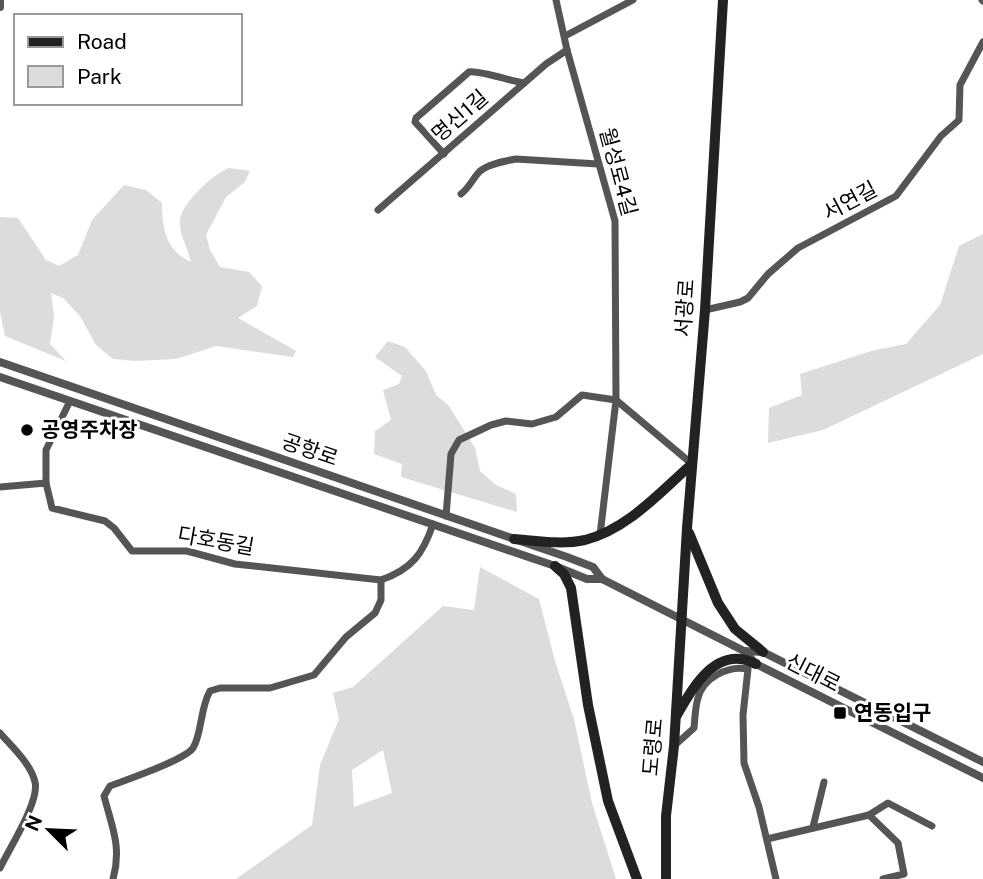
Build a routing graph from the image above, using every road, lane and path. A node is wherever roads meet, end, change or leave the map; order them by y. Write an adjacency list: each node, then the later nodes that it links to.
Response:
1 (0, 0): 5 (street)
2 (556, 0): 6 (street, 월성로4길)
3 (633, 0): 6 (street)
4 (723, 0): 14 (main road, 서광로)
5 (0, 8)
6 (565, 36): 8 (street, 월성로4길)
7 (983, 42): 14 (street, 서연길)
8 (567, 50): 9 (street, 명신1길); 11 (street, 월성로4길)
9 (524, 83): 10 (street, 명신1길); 10 (street)
10 (444, 154): 13 (street, 명신1길)
11 (598, 164): 12 (street); 17 (street, 월성로4길)
12 (461, 194)
13 (378, 210)
14 (705, 310): 19 (main road, 서광로)
15 (0, 362): 22 (street, 공항로)
16 (0, 377): 18 (street, 공항로)
17 (616, 400): 19 (street); 22 (street); 25 (street, 월성로4길)
18 (70, 401): 20 (street); 23 (street, 공항로)
19 (692, 464): 24 (main road, 서광로); 25 (main road)
20 (46, 483): 21 (street); 29 (street, 다호동길)
21 (0, 487)
22 (446, 516): 26 (street, 공항로)
23 (433, 524): 27 (street, 공항로); 29 (street)
24 (687, 528): 30 (main road, 서광로); 32 (main road)
25 (600, 535): 26 (main road)
26 (514, 539): 28 (street, 공항로)
27 (555, 566): 28 (street, 공항로); 46 (main road)
28 (602, 579): 30 (street, 공항로)
29 (381, 580): 45 (street)
30 (681, 618): 31 (street, 신대로); 34 (main road, 도령로)
31 (744, 651): 32 (street, 신대로); 33 (street, 신대로)
32 (763, 652): 37 (street, 신대로)
33 (756, 664): 34 (main road); 38 (street, 신대로)
34 (675, 719): 36 (main road, 도령로)
35 (0, 733): 44 (street)
36 (674, 746): 43 (street); 47 (main road, 도령로)
37 (983, 762)
38 (983, 778)
39 (824, 782): 42 (street)
40 (869, 815): 41 (street); 42 (street); 49 (street)
41 (932, 826)
42 (814, 827): 43 (street)
43 (767, 839): 48 (street)
44 (0, 868)
45 (113, 879)
46 (637, 879)
47 (666, 879)
48 (776, 879)
49 (883, 879)

